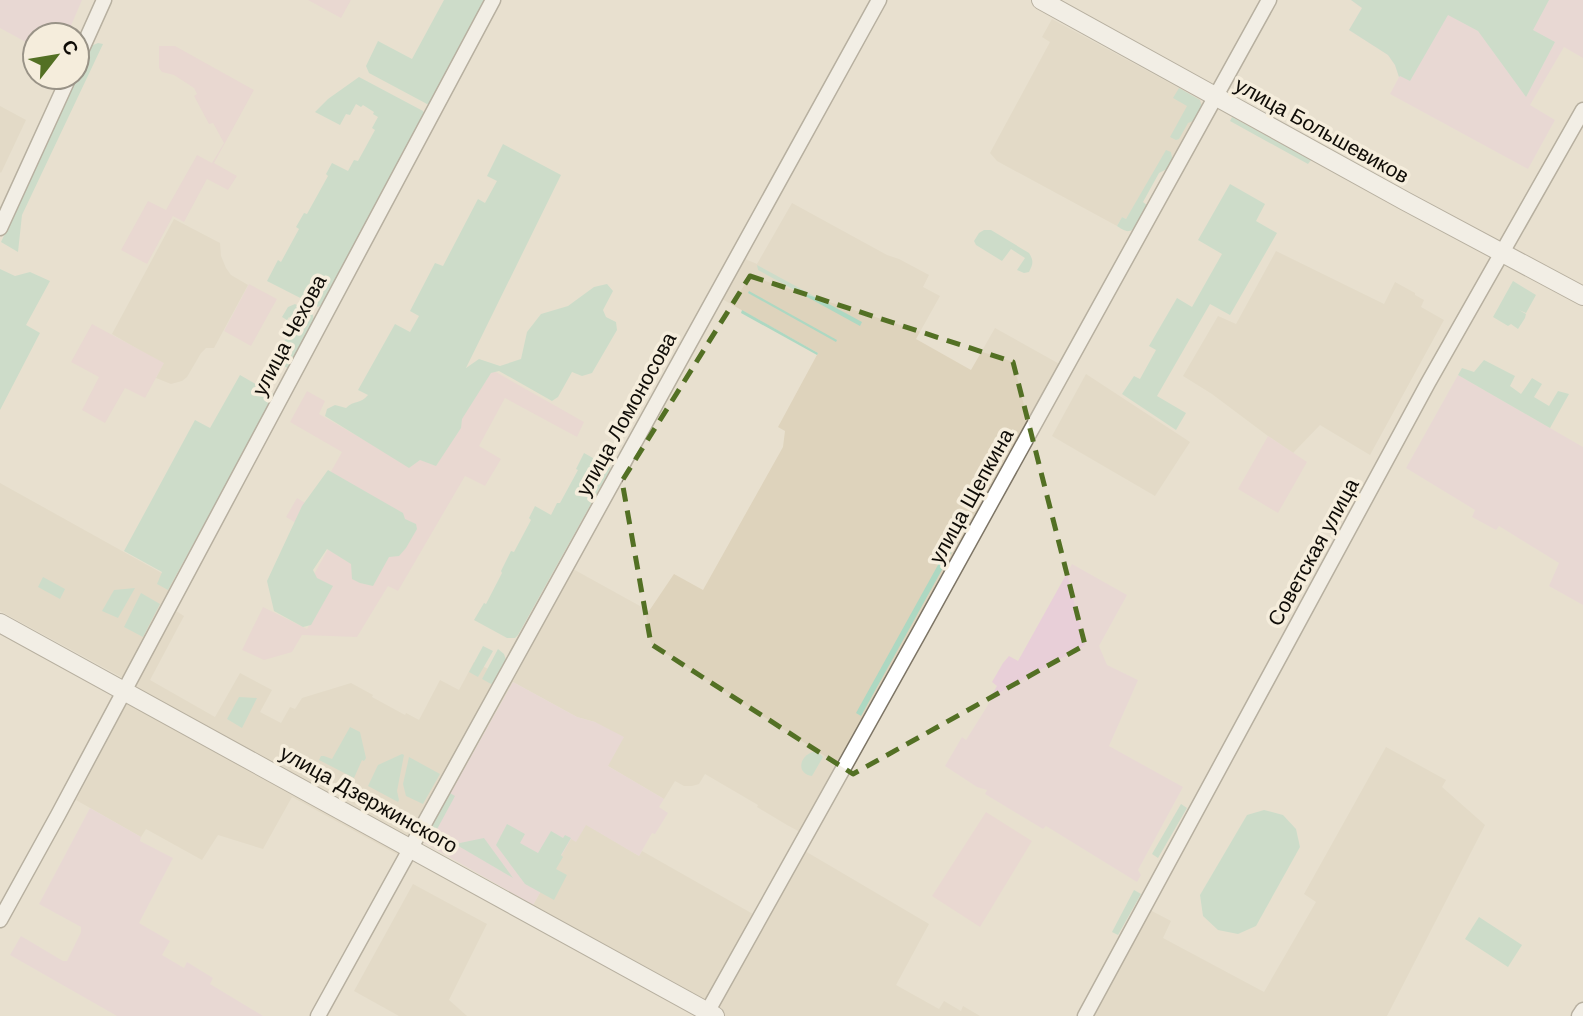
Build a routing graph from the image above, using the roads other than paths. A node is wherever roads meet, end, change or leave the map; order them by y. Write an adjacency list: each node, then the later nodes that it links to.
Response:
1 (104, 0): 6 (street)
2 (493, 0): 14 (street, улица Чехова)
3 (879, 0): 15 (street, улица Ломоносова)
4 (1041, 0): 8 (main road, улица Большевиков)
5 (1269, 0): 8 (street, улица Щепкина)
6 (91, 29)
7 (63, 91): 10 (street)
8 (1215, 97): 11 (main road, улица Большевиков); 18 (street, улица Щепкина)
9 (1583, 110): 11 (street, Советская улица)
10 (0, 228)
11 (1502, 253): 12 (main road, улица Большевиков); 20 (street, Советская улица)
12 (1583, 296)
13 (0, 623): 14 (main road, улица Дзержинского)
14 (124, 691): 15 (main road, улица Дзержинского); 16 (street, улица Чехова)
15 (410, 848): 18 (main road, улица Дзержинского); 19 (street, улица Ломоносова)
16 (0, 920)
17 (1583, 1010): 21 (street)
18 (709, 1015)
19 (318, 1016)
20 (1085, 1016)
21 (1579, 1016)

